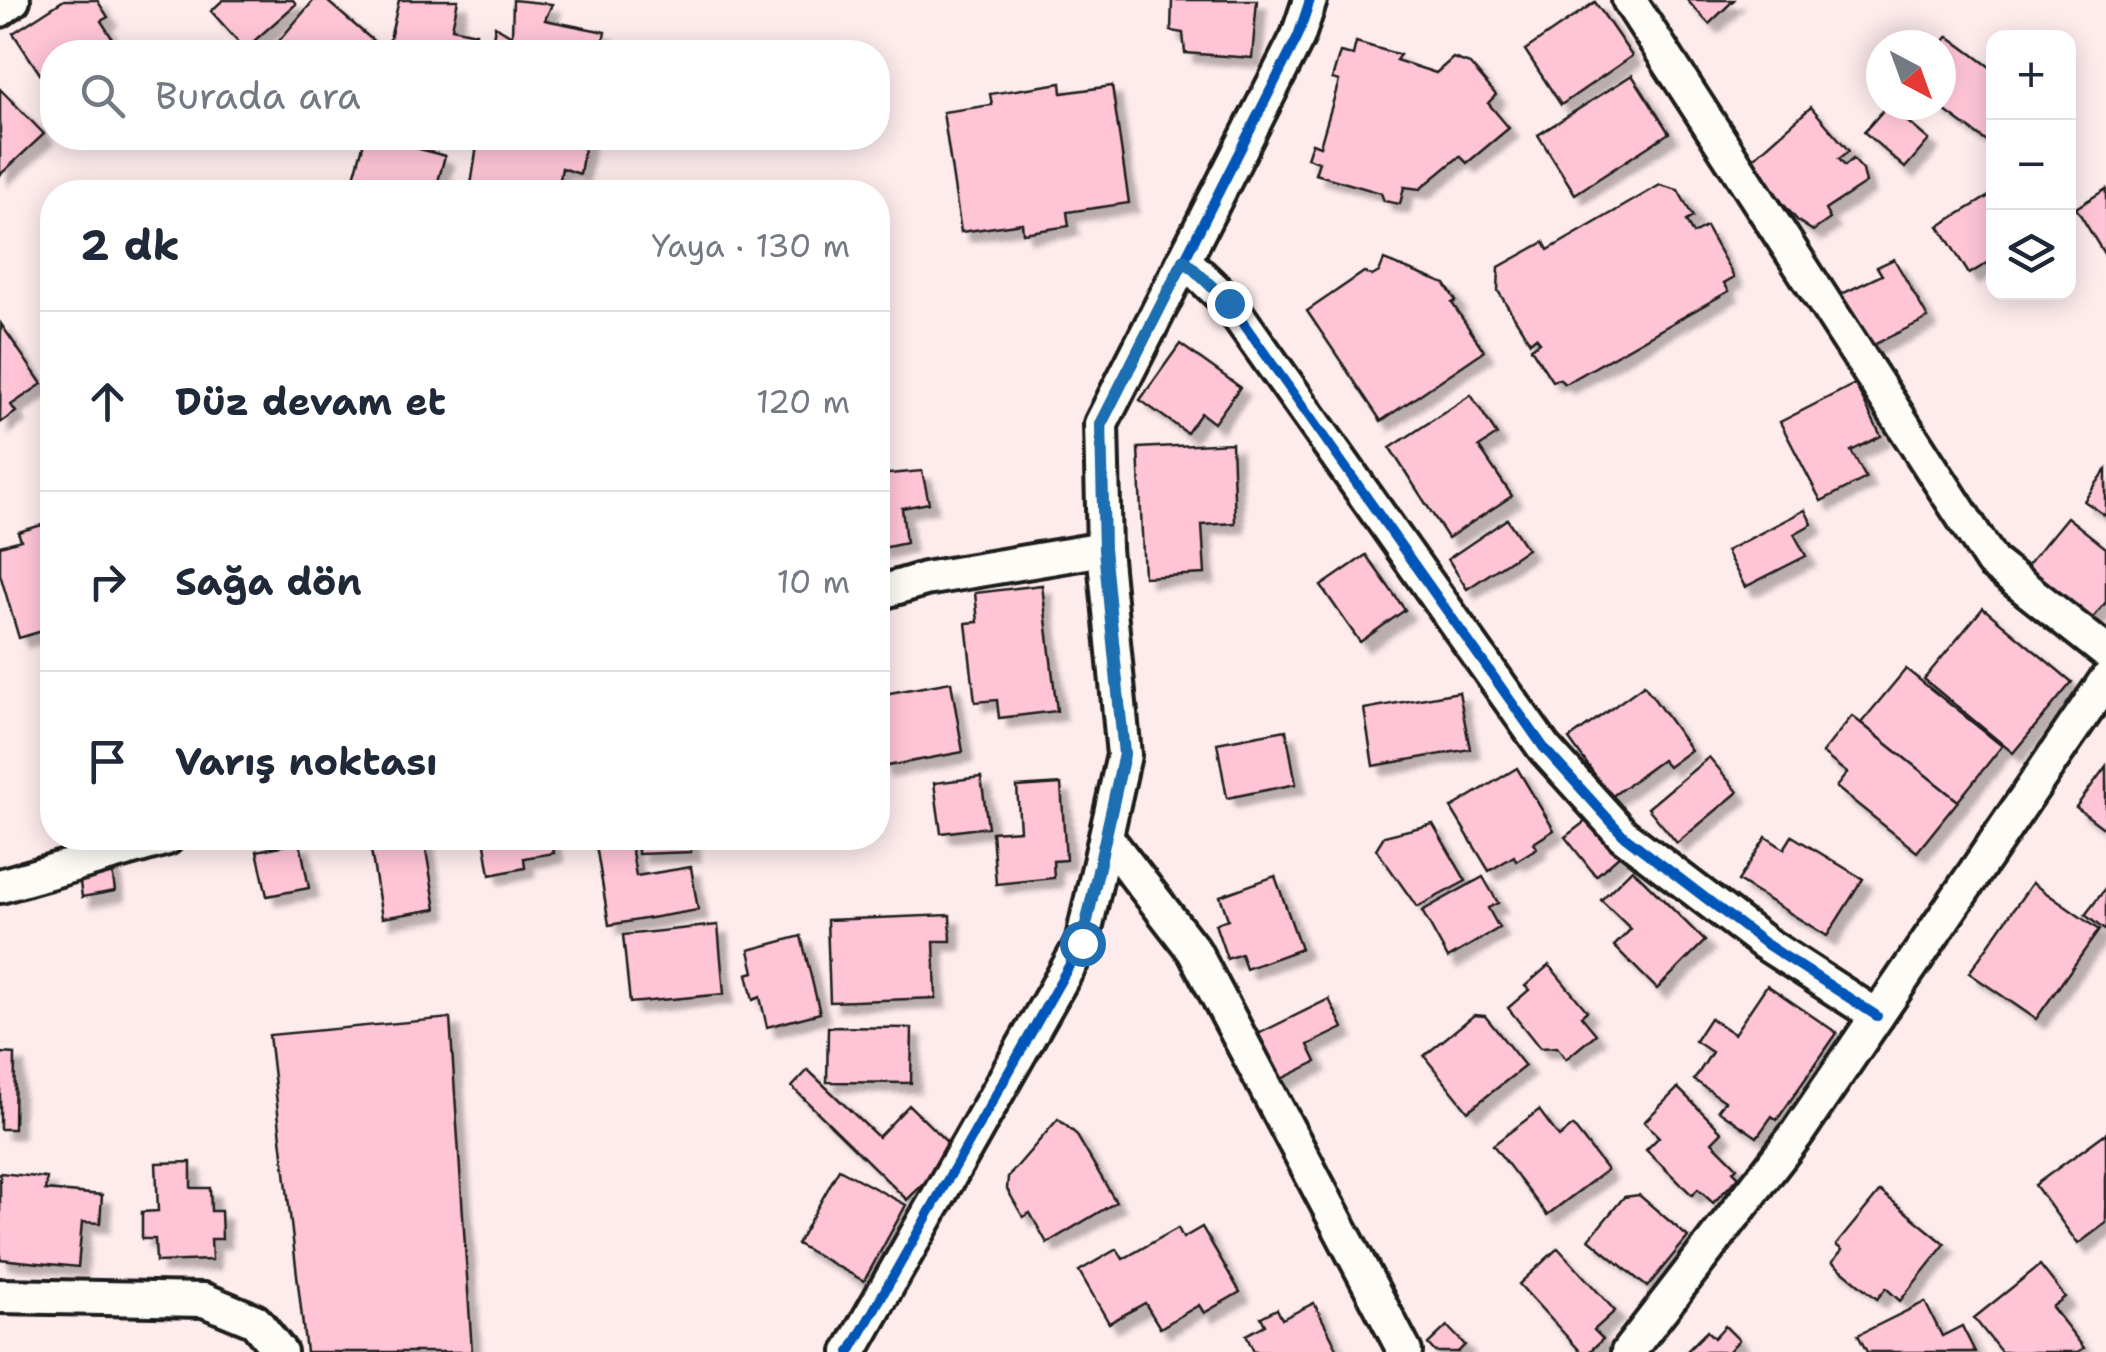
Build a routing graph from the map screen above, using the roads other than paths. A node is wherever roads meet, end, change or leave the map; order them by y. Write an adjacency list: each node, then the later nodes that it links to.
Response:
1 (14, 0): 4 (street)
2 (1310, 0): 5 (street)
3 (1630, 0): 8 (street)
4 (0, 10)
5 (1184, 260): 6 (street); 13 (street)
6 (1104, 549): 7 (street); 10 (street)
7 (890, 590)
8 (2106, 652)
9 (2106, 680): 13 (street)
10 (1106, 837): 16 (street); 17 (street)
11 (125, 850): 12 (street)
12 (0, 886)
13 (1877, 1016): 18 (street)
14 (0, 1296): 15 (street)
15 (280, 1352)
16 (850, 1352)
17 (1404, 1352)
18 (1628, 1352)

